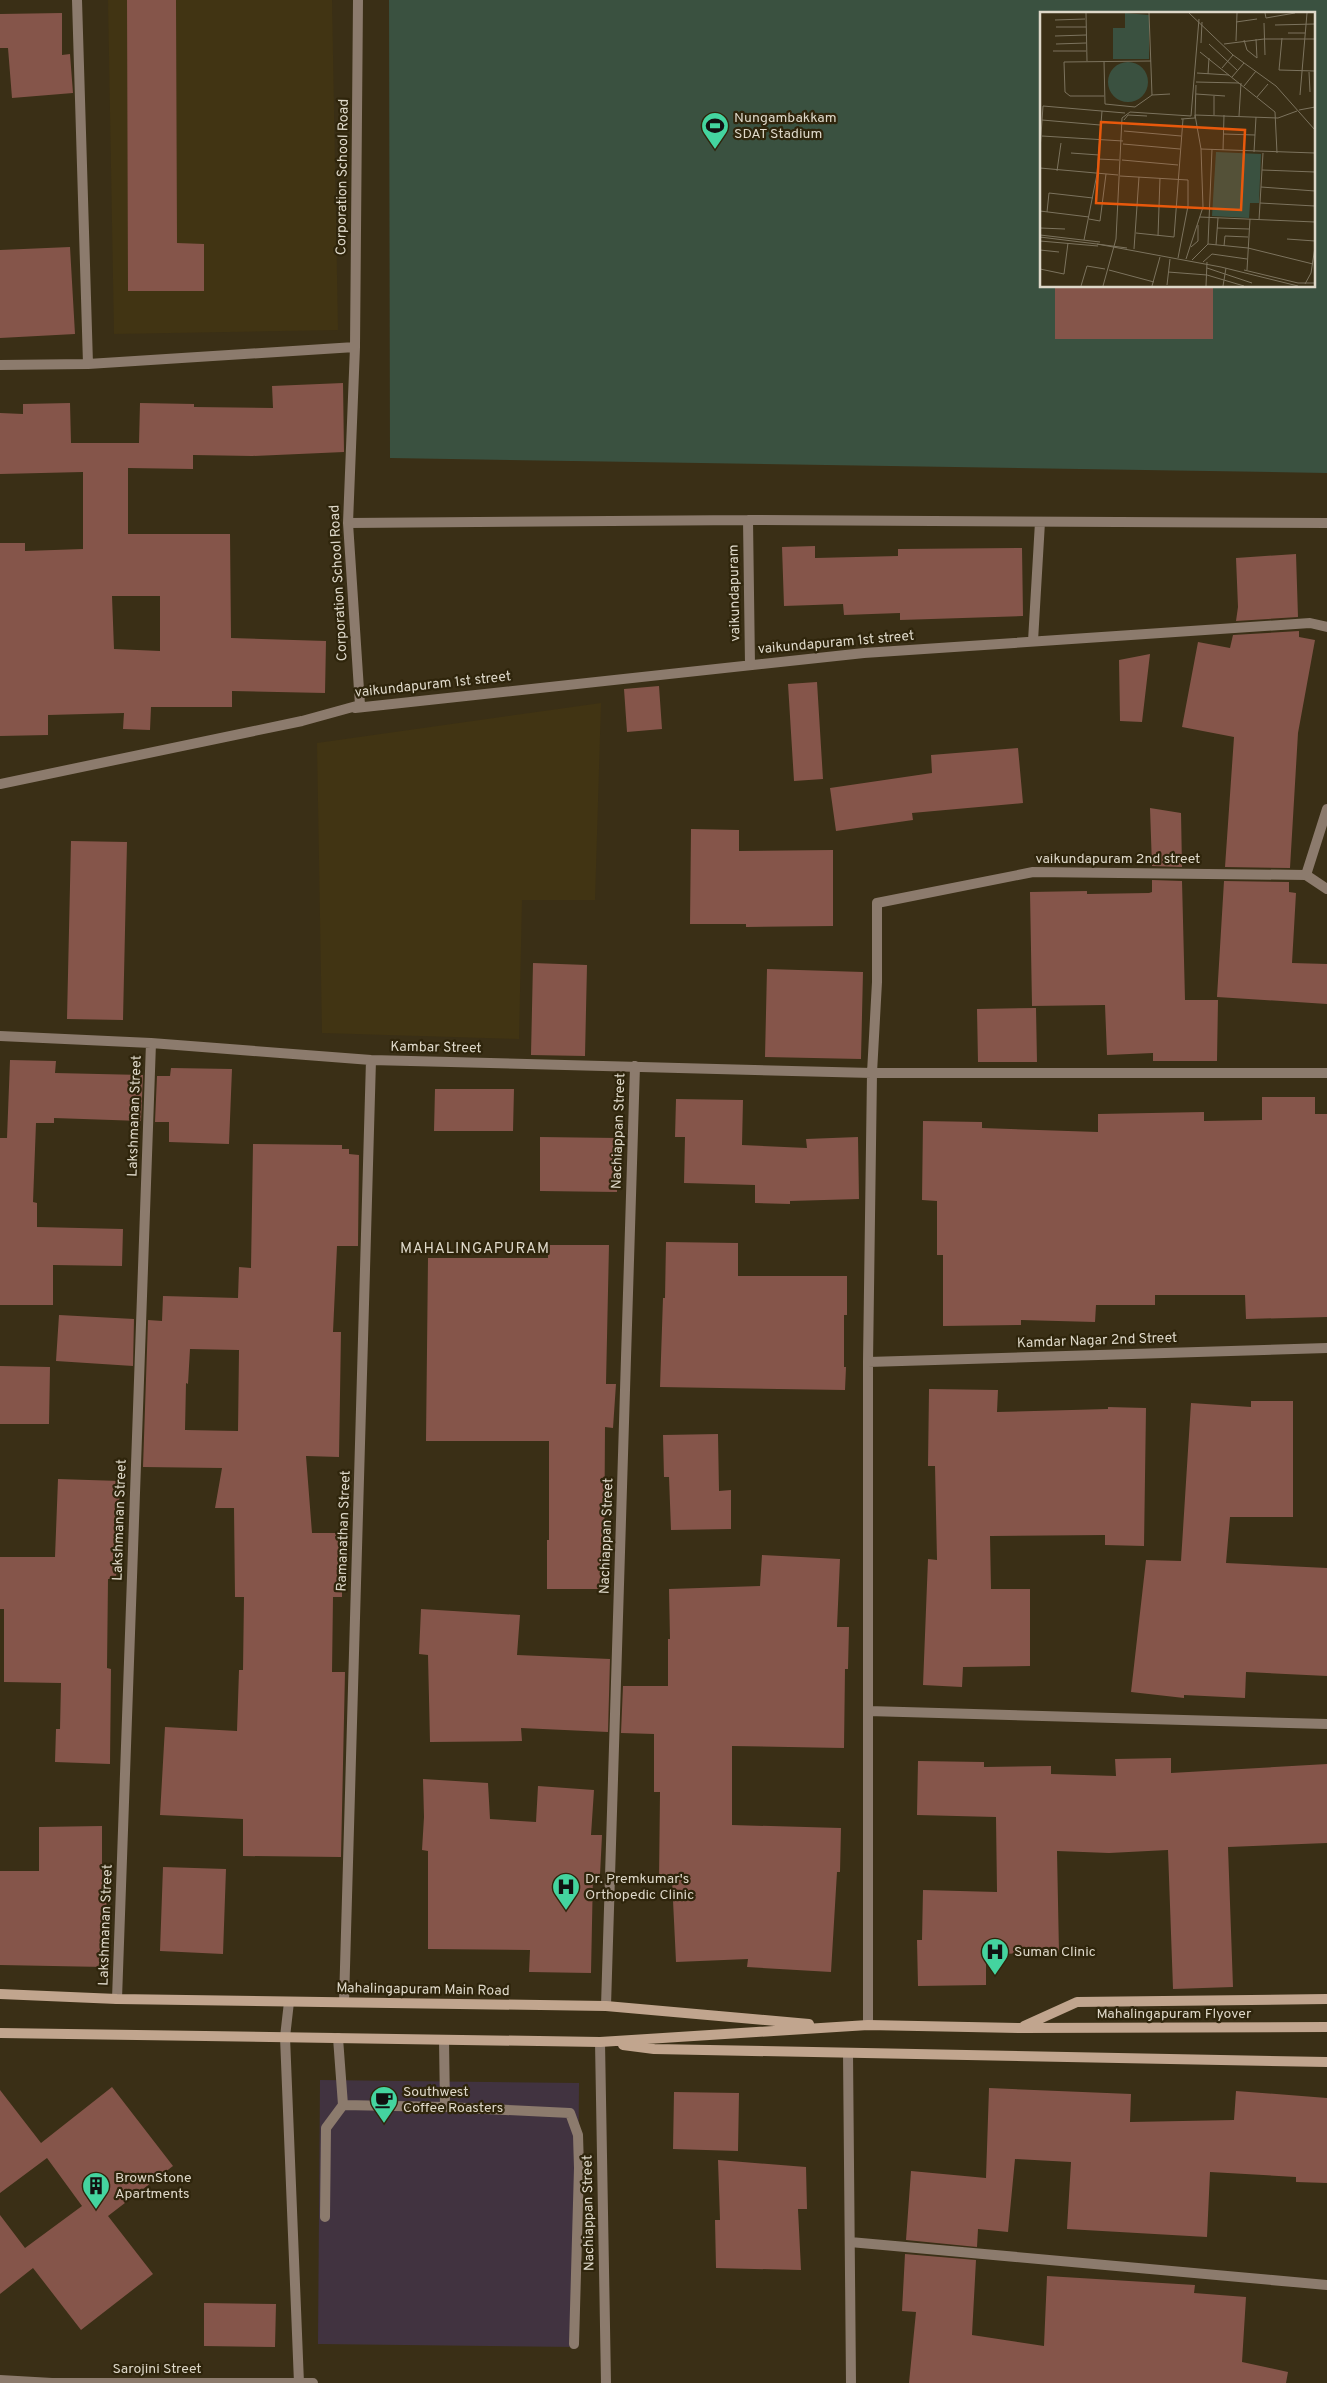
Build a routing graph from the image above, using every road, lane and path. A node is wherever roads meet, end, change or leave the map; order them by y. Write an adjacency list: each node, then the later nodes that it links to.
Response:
1 (77, 0): 5 (street)
2 (358, 0): 3 (street, Corporation School Road)
3 (355, 347): 5 (street); 8 (street, Corporation School Road)
4 (0, 364): 5 (street)
5 (88, 364)
6 (748, 520): 7 (street); 8 (street); 12 (street, vaikundapuram)
7 (1040, 522): 9 (street); 11 (street)
8 (348, 523): 13 (street, Corporation School Road)
9 (1327, 523)
10 (1327, 627): 11 (street, vaikundapuram 1st street)
11 (1033, 642): 12 (street, vaikundapuram 1st street)
12 (750, 665): 13 (street, vaikundapuram 1st street)
13 (348, 708): 14 (street)
14 (0, 784)
15 (1327, 809): 16 (street)
16 (1306, 875): 17 (street); 22 (street, vaikundapuram 2nd street)
17 (1327, 889)
18 (0, 1036): 19 (street, Kambar Street)
19 (151, 1042): 20 (street, Kambar Street); 29 (street, Lakshmanan Street)
20 (371, 1060): 21 (street, Kambar Street); 32 (street, Ramanathan Street)
21 (635, 1066): 22 (street, Kambar Street); 33 (street, Nachiappan Street)
22 (872, 1073): 23 (street, Kambar Street); 25 (street)
23 (1327, 1073)
24 (1327, 1348): 25 (street, Kamdar Nagar 2nd Street)
25 (868, 1362): 26 (street)
26 (868, 1711): 27 (street); 34 (street)
27 (1327, 1724)
28 (0, 1994): 29 (main road, Mahalingapuram Main Road)
29 (117, 1999): 31 (main road, Mahalingapuram Main Road)
30 (1327, 1999): 36 (main road)
31 (289, 2002): 32 (main road, Mahalingapuram Main Road); 39 (street)
32 (344, 2002): 33 (main road, Mahalingapuram Main Road)
33 (606, 2006): 35 (main road, Mahalingapuram Main Road)
34 (868, 2025): 35 (main road, Mahalingapuram Main Road); 36 (main road, Mahalingapuram Main Road)
35 (844, 2027): 42 (main road, Mahalingapuram Main Road)
36 (1021, 2028): 37 (main road, Mahalingapuram Flyover)
37 (1327, 2028)
38 (0, 2033): 39 (main road, Mahalingapuram Main Road)
39 (285, 2037): 40 (main road, Mahalingapuram Main Road); 53 (street)
40 (338, 2038): 41 (main road, Mahalingapuram Main Road); 45 (street)
41 (444, 2040): 42 (main road, Mahalingapuram Main Road); 46 (street)
42 (600, 2042): 43 (main road); 55 (street, Nachiappan Street)
43 (848, 2053): 44 (main road); 48 (street)
44 (1327, 2062)
45 (342, 2105): 46 (street); 47 (street)
46 (445, 2107): 50 (street)
47 (325, 2218)
48 (850, 2242): 49 (street); 56 (street)
49 (1327, 2285)
50 (574, 2344)
51 (0, 2380): 52 (street, Sarojini Street)
52 (52, 2383): 53 (street, Sarojini Street)
53 (299, 2383): 54 (street, Sarojini Street)
54 (314, 2383)
55 (606, 2383)
56 (851, 2383)

